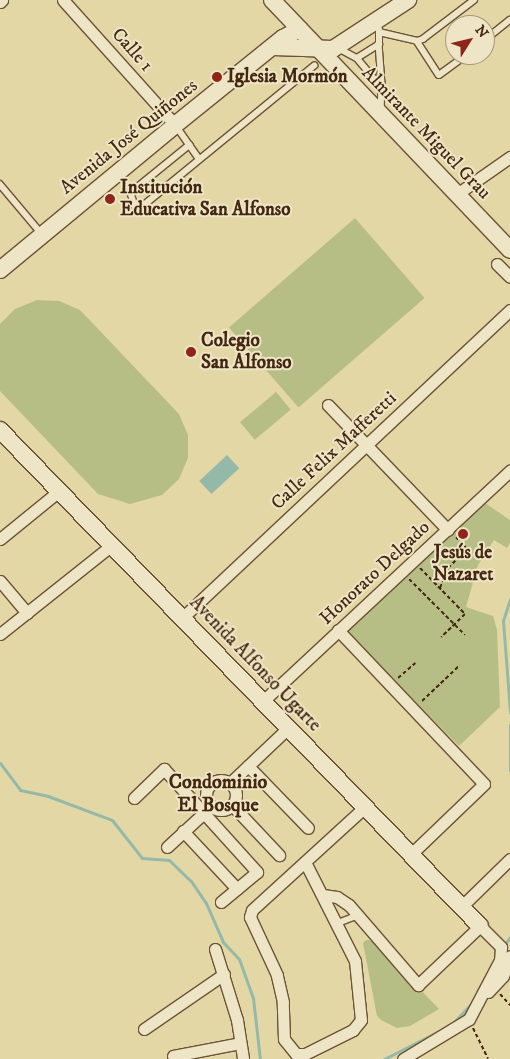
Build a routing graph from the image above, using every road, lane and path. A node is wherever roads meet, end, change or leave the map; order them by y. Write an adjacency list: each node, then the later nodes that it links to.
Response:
1 (63, 0): 19 (street, Calle 1)
2 (272, 0): 7 (street, Almirante Miguel Grau)
3 (408, 0): 6 (street)
4 (474, 0): 9 (lane)
5 (510, 20): 8 (lane)
6 (379, 26): 9 (lane); 10 (lane); 12 (street)
7 (300, 29): 11 (street, Avenida José Quiñones); 13 (street, Almirante Miguel Grau)
8 (495, 32)
9 (416, 41): 15 (lane)
10 (378, 44): 14 (lane); 17 (lane)
11 (273, 47): 13 (street); 19 (street, Avenida José Quiñones)
12 (336, 47): 13 (street); 14 (lane)
13 (319, 50): 18 (street, Almirante Miguel Grau)
14 (357, 58): 17 (lane)
15 (453, 65)
16 (314, 66): 22 (lane)
17 (382, 88): 18 (lane)
18 (380, 114): 24 (street, Almirante Miguel Grau)
19 (175, 125): 20 (lane); 25 (street, Avenida José Quiñones)
20 (190, 145): 22 (lane); 22 (lane)
21 (510, 157): 24 (street)
22 (199, 158)
23 (0, 184): 25 (lane)
24 (457, 194): 26 (street, Almirante Miguel Grau)
25 (43, 234): 28 (street, Avenida José Quiñones)
26 (510, 250)
27 (497, 264): 29 (street)
28 (0, 270)
29 (510, 277)
30 (510, 310): 33 (street, Calle Felix Mafferetti)
31 (328, 405): 33 (street)
32 (2, 434): 35 (street, Avenida Alfonso Ugarte)
33 (365, 446): 36 (street); 44 (street, Calle Felix Mafferetti)
34 (510, 471): 36 (street, Honorato Delgado)
35 (59, 491): 37 (street); 38 (street, Avenida Alfonso Ugarte)
36 (451, 532): 42 (path); 46 (street, Honorato Delgado)
37 (0, 538)
38 (112, 545): 43 (street); 44 (street, Avenida Alfonso Ugarte)
39 (420, 568): 42 (path)
40 (409, 578): 45 (path)
41 (0, 581): 43 (street)
42 (440, 588): 45 (path)
43 (27, 613): 47 (street)
44 (182, 618): 53 (street, Avenida Alfonso Ugarte)
45 (454, 624): 48 (path); 49 (path)
46 (338, 630): 53 (street, Honorato Delgado); 65 (street)
47 (0, 634)
48 (465, 636)
49 (440, 637)
50 (415, 663): 52 (path)
51 (460, 665): 54 (path)
52 (396, 679)
53 (263, 701): 55 (street, Avenida Alfonso Ugarte)
54 (420, 703)
55 (289, 727): 56 (street); 60 (street, Avenida Alfonso Ugarte)
56 (248, 766): 57 (street); 62 (street)
57 (230, 784): 59 (street); 61 (street)
58 (134, 798): 61 (street)
59 (232, 805): 61 (street); 66 (street)
60 (366, 806): 65 (street, Avenida Alfonso Ugarte); 68 (street)
61 (207, 810): 63 (street); 69 (street)
62 (308, 828)
63 (183, 831): 64 (street); 69 (street)
64 (167, 847)
65 (411, 854): 72 (street, Avenida Alfonso Ugarte)
66 (279, 855)
67 (510, 859): 72 (street)
68 (305, 862): 70 (street); 74 (street)
69 (236, 889): 71 (street)
70 (323, 895): 73 (street); 74 (street)
71 (221, 902)
72 (462, 906): 75 (street, Avenida Alfonso Ugarte)
73 (356, 916): 74 (lane); 75 (street)
74 (338, 923)
75 (480, 926): 80 (street)
76 (215, 949): 78 (street)
77 (510, 956): 79 (street)
78 (224, 974): 83 (street); 84 (street)
79 (493, 987): 80 (street); 81 (path)
80 (481, 998): 82 (street)
81 (510, 1005)
82 (469, 1019): 87 (street); 88 (path)
83 (144, 1029)
84 (240, 1043): 85 (street); 86 (street)
85 (173, 1056)
86 (243, 1059)
87 (403, 1059)
88 (488, 1059)

